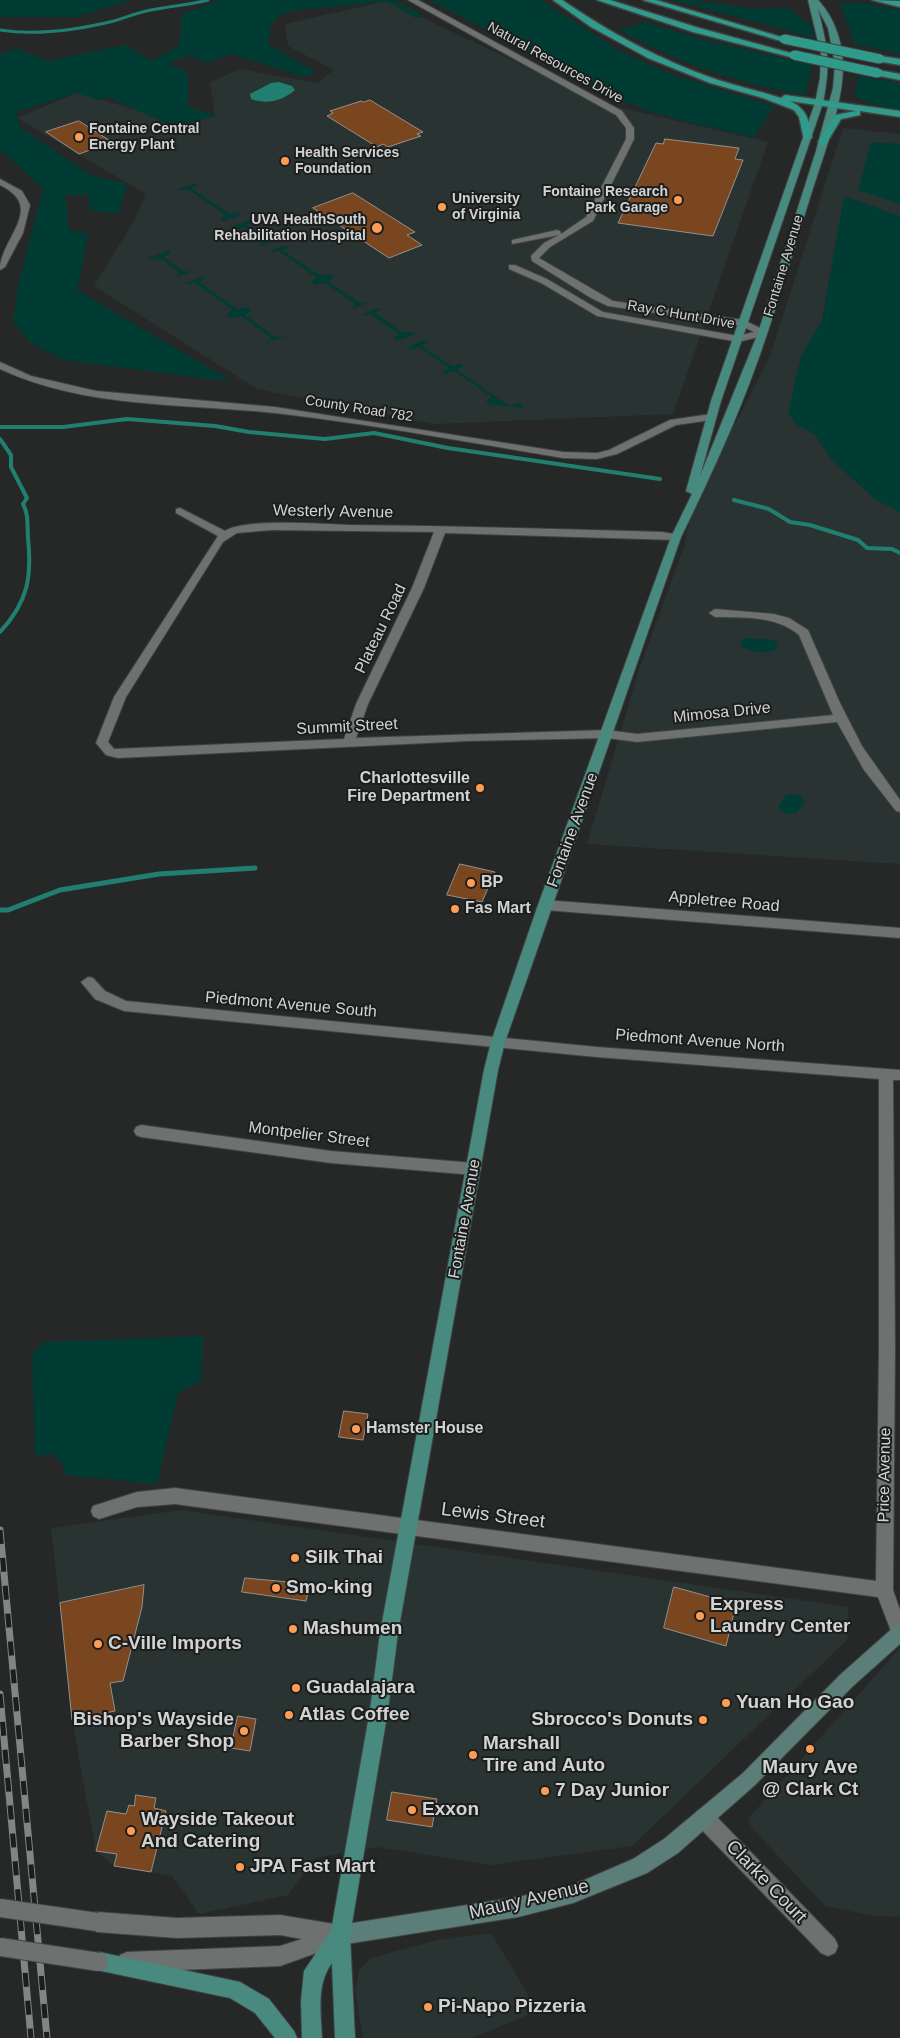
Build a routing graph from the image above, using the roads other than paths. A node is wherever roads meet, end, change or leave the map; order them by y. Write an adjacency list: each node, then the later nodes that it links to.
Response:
1 (412, 0): 18 (street, Natural Resources Drive)
2 (557, 0): 10 (highway)
3 (601, 0): 9 (highway, bridge)
4 (646, 0): 8 (highway, bridge)
5 (813, 0): 11 (main road, Fontaine Avenue); 12 (main road, Fontaine Avenue)
6 (876, 0): 7 (highway)
7 (900, 4)
8 (900, 62)
9 (900, 77)
10 (742, 89): 11 (highway); 15 (highway)
11 (819, 104): 12 (highway); 15 (main road, Fontaine Avenue)
12 (832, 105): 13 (highway); 16 (main road, Fontaine Avenue)
13 (876, 112): 14 (highway); 16 (highway)
14 (900, 114)
15 (806, 138): 23 (main road, Fontaine Avenue)
16 (823, 142): 24 (main road, Fontaine Avenue)
17 (0, 182): 21 (street)
18 (577, 228): 19 (street, Natural Resources Drive); 20 (street, Natural Resources Drive)
19 (515, 242)
20 (536, 257): 23 (street, Ray C Hunt Drive)
21 (0, 267)
22 (512, 267): 25 (street, Ray C Hunt Drive)
23 (744, 323): 24 (street, Ray C Hunt Drive); 25 (main road, Fontaine Avenue)
24 (763, 332): 25 (street, Ray C Hunt Drive); 30 (main road, Fontaine Avenue)
25 (738, 339): 27 (main road, Fontaine Avenue)
26 (0, 365): 27 (street, County Road 782)
27 (711, 417): 30 (main road, Fontaine Avenue)
28 (180, 511): 31 (street)
29 (441, 529): 30 (street, Westerly Avenue); 31 (street, Westerly Avenue); 36 (street, Plateau Road)
30 (678, 532): 34 (main road, Fontaine Avenue)
31 (224, 535): 35 (street)
32 (715, 613): 33 (street)
33 (839, 718): 34 (street, Mimosa Drive); 37 (street)
34 (607, 734): 36 (street, Summit Street); 38 (main road, Fontaine Avenue)
35 (104, 735): 36 (street, Summit Street)
36 (349, 742)
37 (900, 808)
38 (546, 905): 39 (street, Appletree Road); 41 (main road, Fontaine Avenue)
39 (900, 933)
40 (88, 982): 41 (street, Piedmont Avenue South)
41 (498, 1042): 42 (street, Piedmont Avenue North); 44 (main road, Fontaine Avenue)
42 (893, 1074): 47 (street, Price Avenue)
43 (141, 1131): 44 (street, Montpelier Street)
44 (474, 1169): 46 (main road, Fontaine Avenue)
45 (99, 1511): 46 (street, Lewis Street)
46 (409, 1527): 47 (street, Lewis Street); 51 (main road, Fontaine Avenue)
47 (884, 1590): 48 (street, Price Avenue)
48 (900, 1633): 49 (main road, Maury Avenue)
49 (704, 1818): 51 (main road, Maury Avenue); 52 (street, Clarke Court)
50 (0, 1908): 51 (street, bridge)
51 (340, 1935): 54 (street, Maury Avenue); 56 (main road); 57 (main road)
52 (828, 1946)
53 (0, 1947): 54 (street, Maury Avenue, bridge)
54 (99, 1962): 55 (main road)
55 (287, 2038)
56 (312, 2038)
57 (345, 2038)

